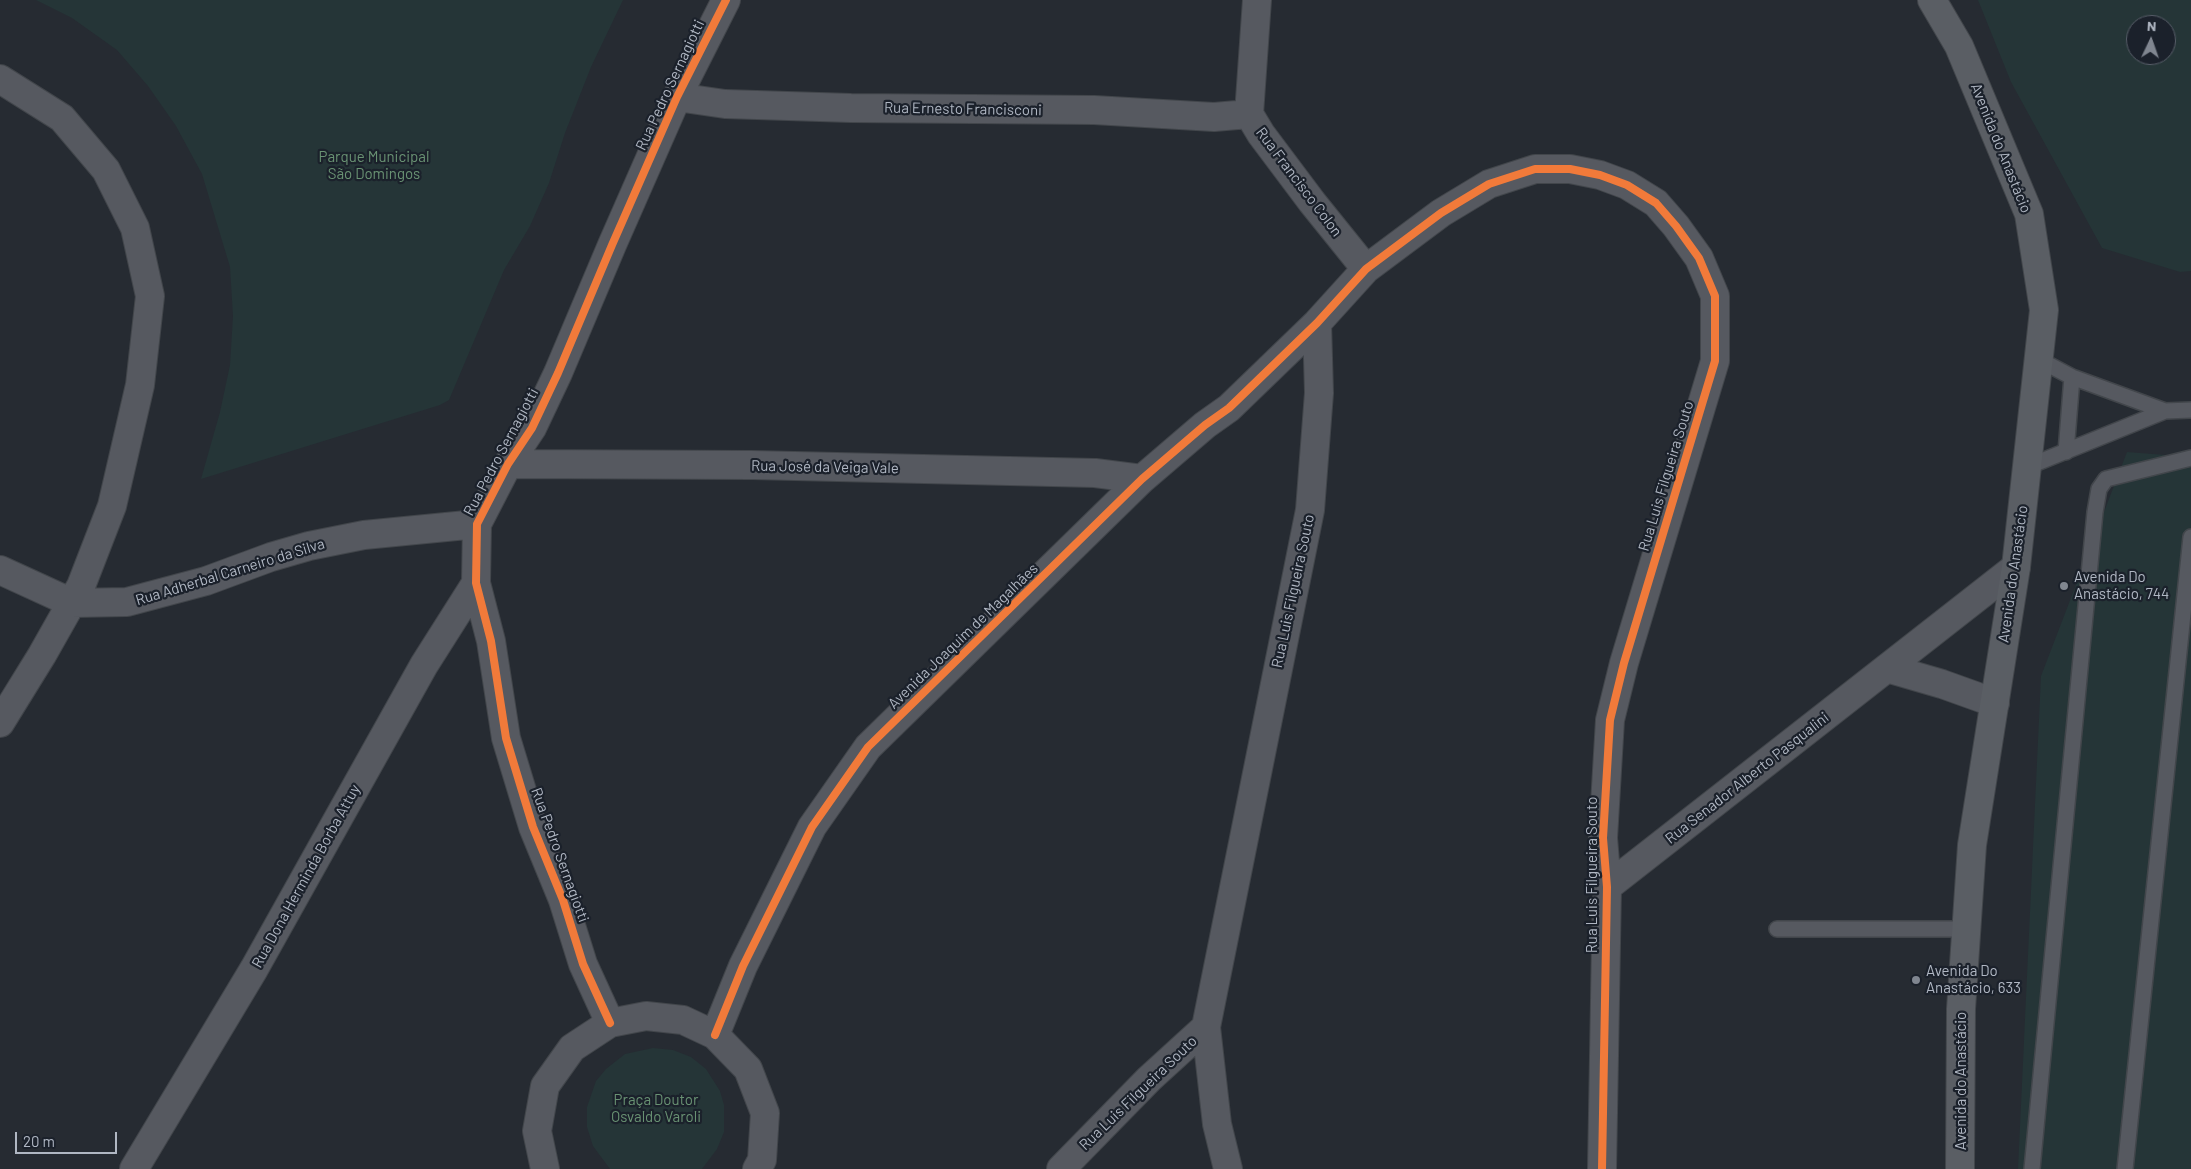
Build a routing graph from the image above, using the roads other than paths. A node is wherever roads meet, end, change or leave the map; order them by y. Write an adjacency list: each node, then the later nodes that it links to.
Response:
1 (726, 0): 5 (street, Rua Pedro Sernagiotti)
2 (1257, 0): 6 (street, Rua Francisco Colon)
3 (1932, 0): 9 (main road, Avenida do Anastácio)
4 (0, 80): 23 (street)
5 (677, 97): 6 (street, Rua Ernesto Francisconi); 15 (street, Rua Pedro Sernagiotti)
6 (1249, 114): 7 (street, Rua Francisco Colon)
7 (1366, 269): 8 (street, Rua Luis Filgueira Souto); 27 (street, Rua Luis Filgueira Souto)
8 (1317, 323): 17 (street, Avenida Joaquim de Magalhães); 31 (street, Rua Luis Filgueira Souto)
9 (2038, 359): 10 (lane); 16 (main road, Avenida do Anastácio)
10 (2072, 376): 12 (lane); 13 (lane)
11 (2191, 410): 12 (lane)
12 (2165, 411): 13 (lane)
13 (2066, 452): 16 (lane)
14 (2191, 458): 40 (lane)
15 (508, 464): 17 (street, Rua José da Veiga Vale); 18 (street, Rua Pedro Sernagiotti)
16 (2027, 467): 20 (main road, Avenida do Anastácio)
17 (1142, 479): 32 (street, Avenida Joaquim de Magalhães)
18 (477, 524): 22 (street, Rua Pedro Sernagiotti); 23 (street, Rua Adherbal Carneiro da Silva)
19 (2191, 537): 41 (lane)
20 (2016, 567): 24 (street, Rua Senador Alberto Pasqualini); 25 (main road, Avenida do Anastácio)
21 (0, 570): 23 (street)
22 (476, 583): 30 (street, Rua Pedro Sernagiotti); 33 (street, Rua Dona Herminda Borba Attuy)
23 (72, 604): 26 (street)
24 (1887, 668): 25 (street); 27 (street, Rua Senador Alberto Pasqualini)
25 (1995, 702): 29 (main road, Avenida do Anastácio)
26 (0, 724)
27 (1607, 887): 38 (street, Rua Luis Filgueira Souto)
28 (1777, 929): 29 (lane)
29 (1966, 929): 39 (main road, Avenida do Anastácio)
30 (610, 1023): 32 (street); 34 (street)
31 (1206, 1027): 36 (street, Rua Luis Filgueira Souto); 37 (street)
32 (716, 1035): 35 (street)
33 (134, 1169)
34 (545, 1169)
35 (757, 1169)
36 (1061, 1169)
37 (1228, 1169)
38 (1602, 1169)
39 (1960, 1169)
40 (2032, 1169)
41 (2125, 1169)

